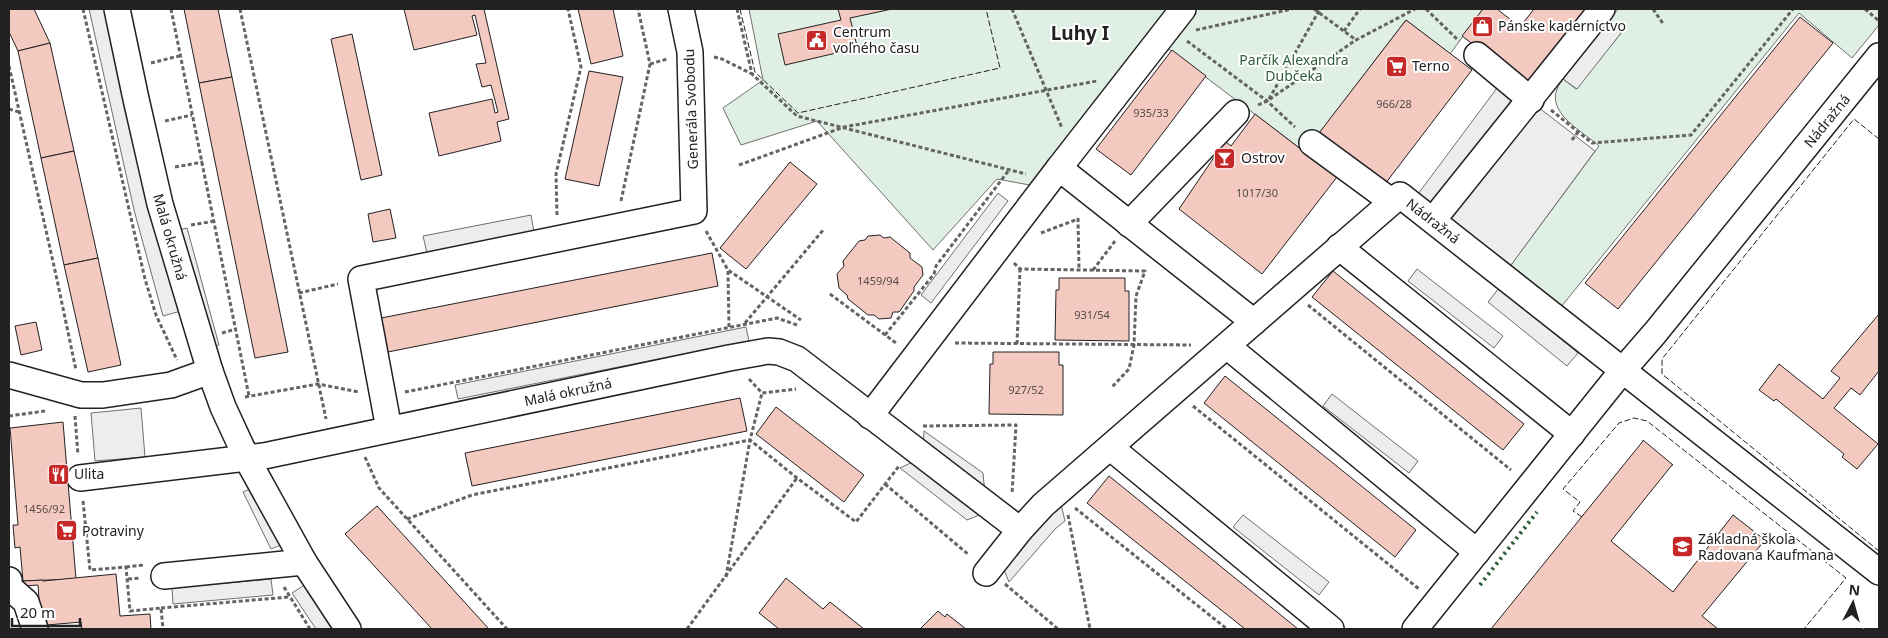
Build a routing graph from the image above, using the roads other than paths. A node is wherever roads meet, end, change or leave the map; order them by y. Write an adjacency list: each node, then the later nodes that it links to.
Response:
1 (117, 9): 17 (street, Malá okružná)
2 (680, 9): 21 (street, Generála Svobodu)
3 (1602, 9): 7 (street)
4 (1185, 20): 10 (street)
5 (1477, 55): 7 (street)
6 (1879, 56): 18 (street, Nádražná)
7 (1532, 98): 12 (street)
8 (1236, 113): 13 (street)
9 (1312, 143): 11 (street)
10 (1060, 167): 13 (street); 20 (street)
11 (1391, 201): 12 (street, Nádražná); 14 (street, Nádražná)
12 (1433, 220): 18 (street, Nádražná)
13 (1129, 224): 15 (street)
14 (1339, 247): 15 (street, Nádražná); 22 (street)
15 (1254, 322): 16 (street, Nádražná)
16 (1227, 346): 23 (street, Nádražná); 27 (street)
17 (210, 371): 19 (street); 24 (street, Malá okružná)
18 (1622, 371): 22 (street, Nádražná); 30 (street)
19 (9, 376)
20 (870, 416): 21 (street, Malá okružná); 26 (street, Malá okružná)
21 (389, 429): 24 (street, Malá okružná)
22 (1572, 434): 27 (street, Nádražná)
23 (1111, 448): 26 (street, Nádražná); 35 (street)
24 (247, 459): 25 (street); 28 (street, Malá okružná)
25 (80, 478)
26 (1020, 530): 29 (street, Nádražná)
27 (1477, 552): 36 (street, Nádražná)
28 (304, 562): 31 (street); 34 (street, Malá okružná)
29 (982, 567)
30 (1879, 572)
31 (164, 576)
32 (9, 580): 33 (street)
33 (35, 629)
34 (348, 629)
35 (1331, 629)
36 (1415, 629)

